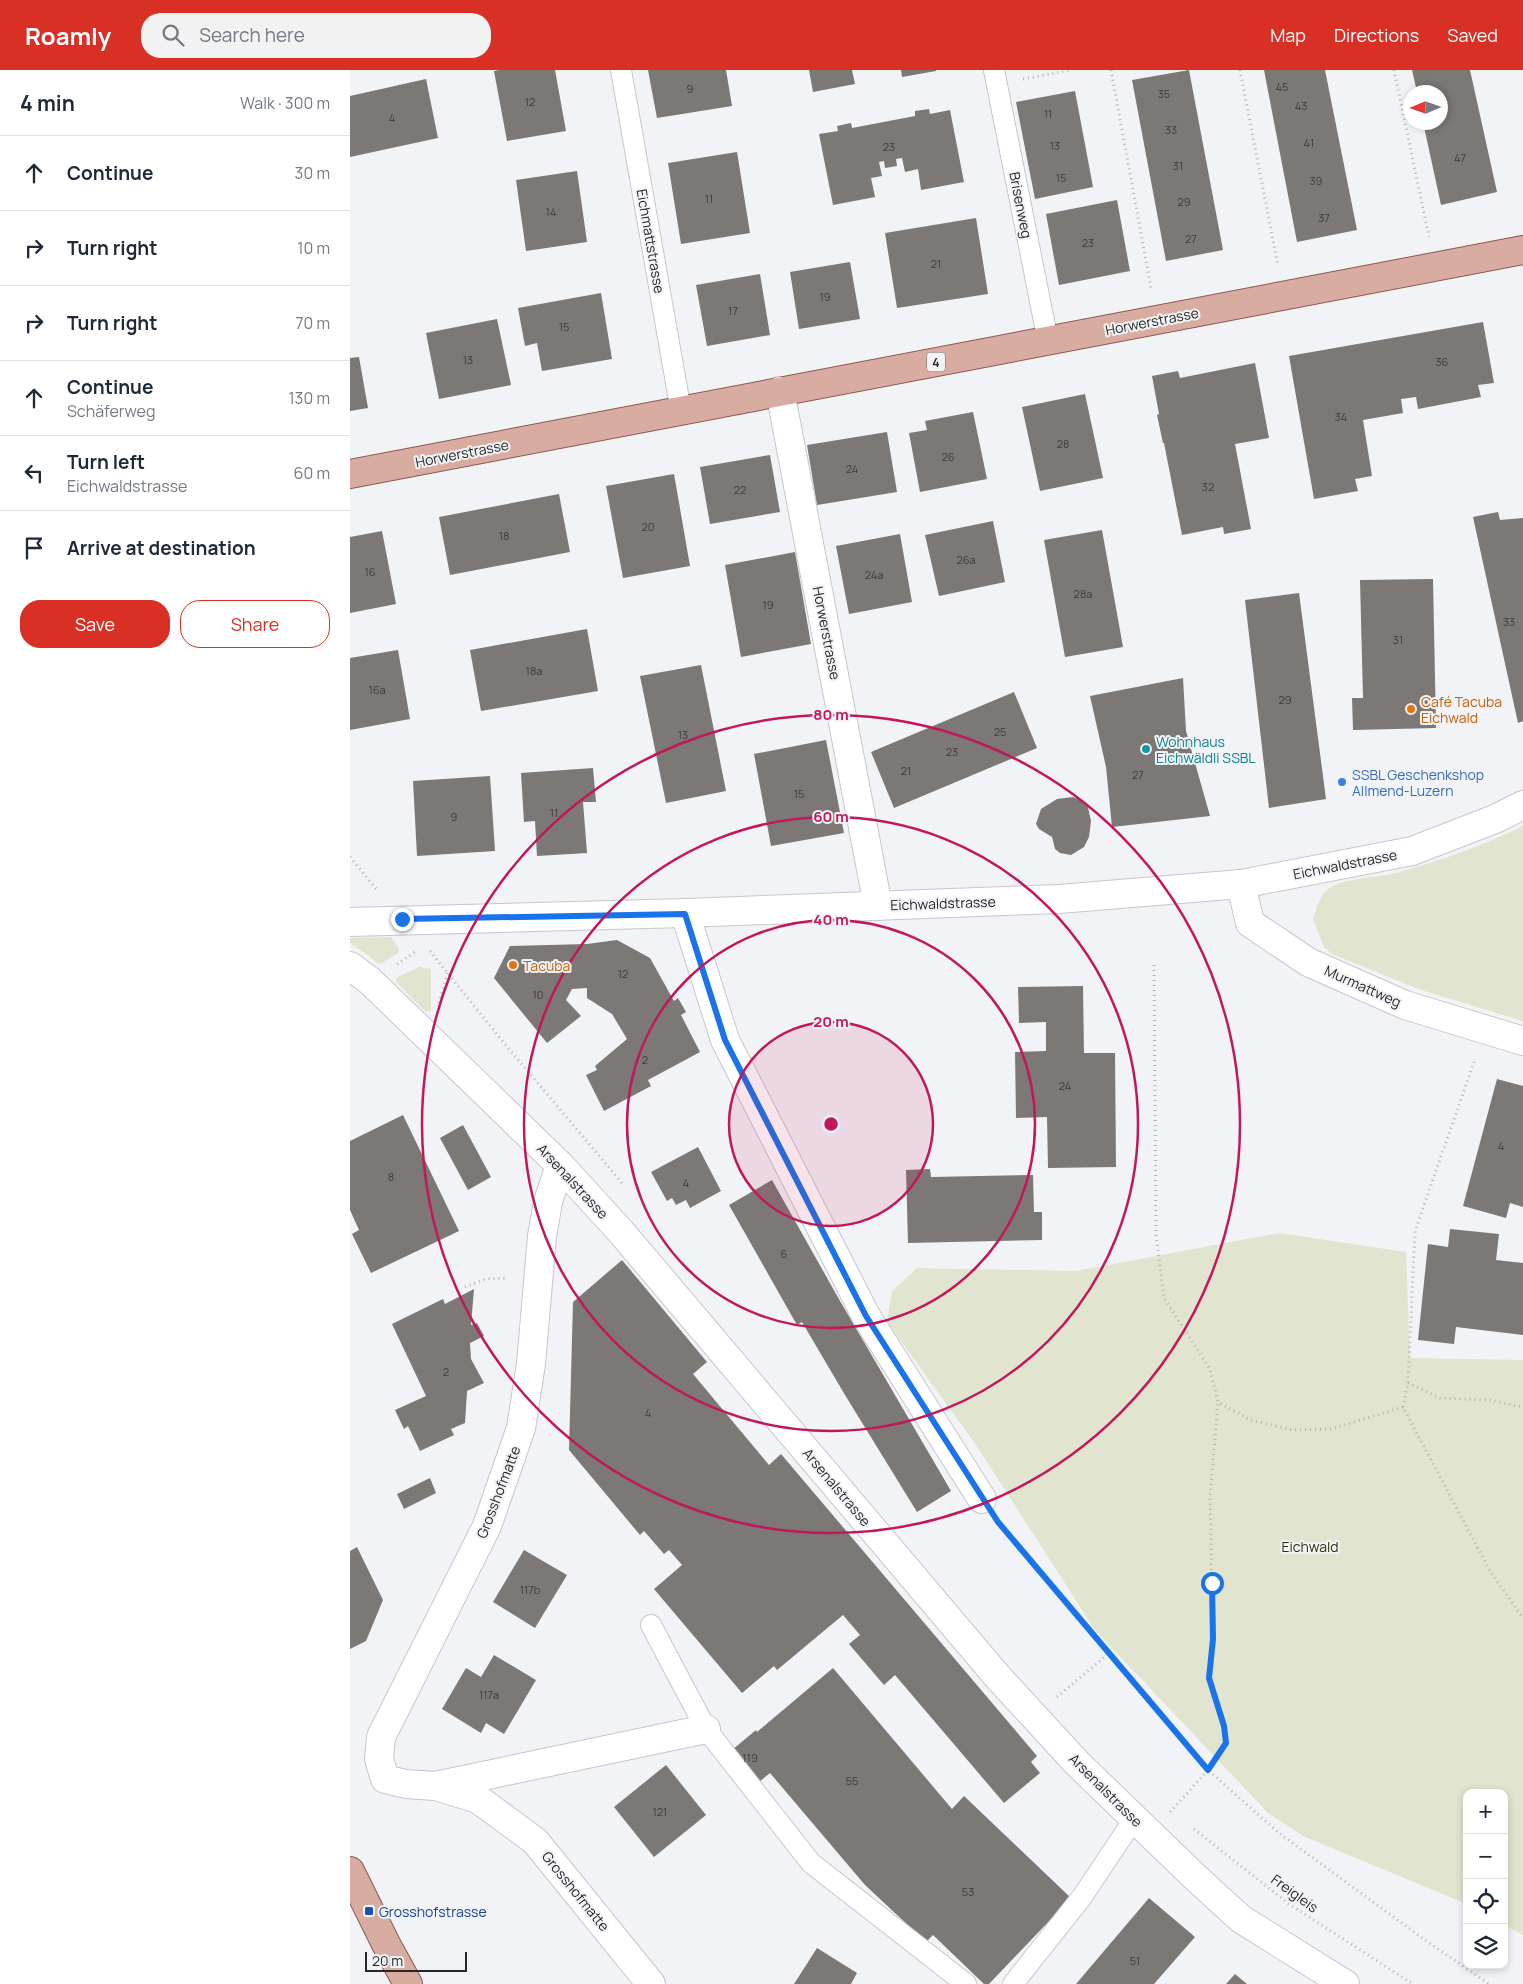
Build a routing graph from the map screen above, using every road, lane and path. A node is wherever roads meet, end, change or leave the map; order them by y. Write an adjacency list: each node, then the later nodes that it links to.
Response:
1 (621, 70): 13 (lane, Eichmattstrasse)
2 (1072, 70): 6 (path)
3 (1111, 70): 10 (path)
4 (1240, 70): 9 (path)
5 (1394, 70): 8 (path)
6 (995, 77): 11 (lane, Brisenweg)
7 (1523, 250): 8 (main road, Horwerstrasse / 4)
8 (1436, 266): 9 (main road, Horwerstrasse / 4)
9 (1284, 296): 10 (main road, Horwerstrasse / 4)
10 (1156, 320): 11 (main road, Horwerstrasse / 4)
11 (1048, 341): 12 (main road, Horwerstrasse / 4)
12 (780, 391): 13 (main road, Horwerstrasse / 4); 17 (street, Horwerstrasse)
13 (681, 411): 14 (main road, Horwerstrasse / 4)
14 (350, 474)
15 (1523, 805): 16 (street, Eichwaldstrasse)
16 (1241, 884): 17 (street, Eichwaldstrasse); 24 (street, Murmattweg)
17 (878, 906): 18 (street, Eichwaldstrasse)
18 (685, 914): 19 (street, Eichwaldstrasse); 33 (street)
19 (350, 922)
20 (418, 950): 23 (path)
21 (1154, 965): 30 (path)
22 (350, 966): 26 (street, Arsenalstrasse)
23 (394, 966)
24 (1486, 1030): 25 (street, Murmattweg); 29 (path)
25 (1523, 1041)
26 (560, 1165): 40 (street, Grosshofmatte); 42 (street, Arsenalstrasse)
27 (512, 1278): 28 (path)
28 (465, 1287)
29 (1408, 1383): 31 (path); 32 (path)
30 (1218, 1402): 31 (path); 39 (path)
31 (1403, 1407): 34 (path)
32 (1523, 1407)
33 (982, 1498): 36 (path)
34 (1523, 1618)
35 (651, 1625): 38 (lane)
36 (1108, 1654): 37 (path); 39 (path)
37 (1058, 1697)
38 (706, 1729): 40 (street, Grosshofmatte); 47 (lane)
39 (1208, 1770): 41 (path); 51 (path)
40 (435, 1786): 46 (street, Grosshofmatte)
41 (1178, 1816)
42 (1134, 1818): 48 (lane); 49 (street, Arsenalstrasse)
43 (1193, 1828): 50 (path, Freigleis)
44 (350, 1871): 45 (main road)
45 (408, 1984)
46 (651, 1984)
47 (966, 1984)
48 (1013, 1984)
49 (1345, 1984)
50 (1413, 1984)
51 (1489, 1984)

